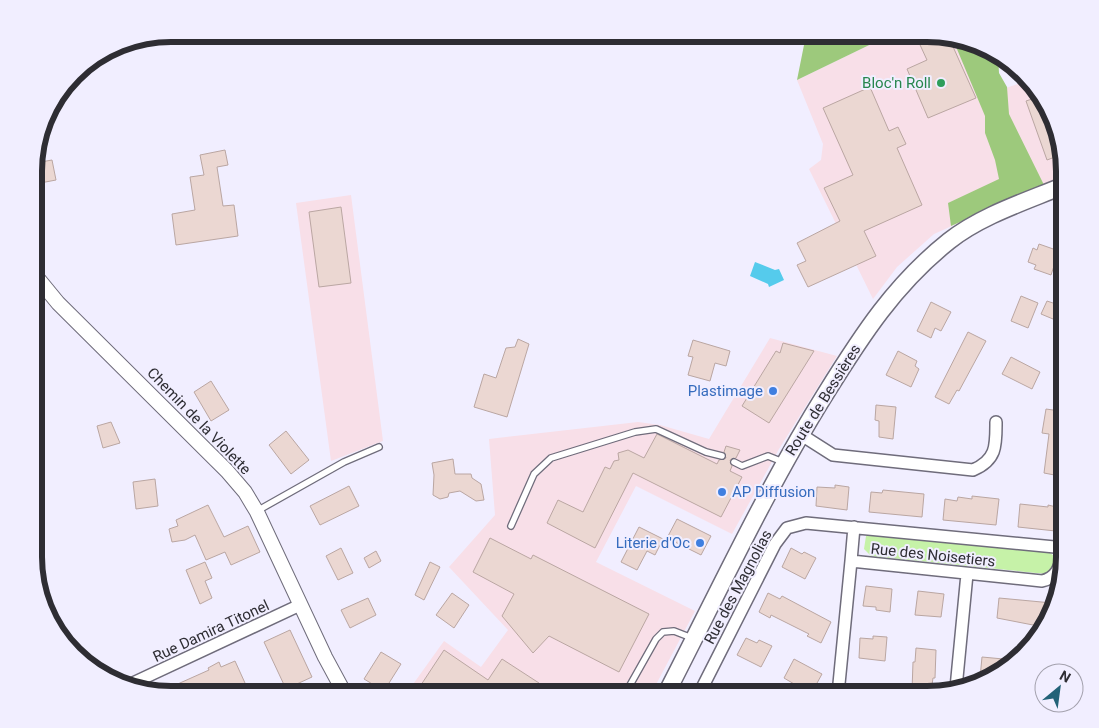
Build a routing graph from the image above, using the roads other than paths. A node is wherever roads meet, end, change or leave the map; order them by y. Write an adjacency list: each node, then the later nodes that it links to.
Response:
1 (1056, 189): 4 (main road, Route de Bessières)
2 (42, 284): 9 (street, Chemin de la Violette)
3 (996, 422): 4 (street)
4 (800, 434): 8 (main road, Route de Bessières)
5 (379, 448): 9 (lane)
6 (722, 456): 10 (lane)
7 (734, 462): 8 (lane)
8 (785, 462): 17 (main road, Route de Bessières)
9 (257, 512): 16 (street, Chemin de la Violette)
10 (511, 526)
11 (854, 527): 12 (street, Rue des Magnolias); 13 (street); 22 (street, Rue des Magnolias)
12 (1056, 547)
13 (851, 561): 14 (street, Rue des Noisetiers); 23 (street, Rue des Noisetiers)
14 (967, 574): 15 (street, Rue des Noisetiers); 19 (street)
15 (1055, 574)
16 (300, 605): 18 (street, Rue Damira Titonel); 24 (street, Chemin de la Violette)
17 (694, 639): 20 (lane); 21 (main road, Route de Bessières)
18 (138, 681)
19 (957, 682)
20 (630, 685)
21 (670, 685)
22 (703, 685)
23 (839, 685)
24 (341, 686)

